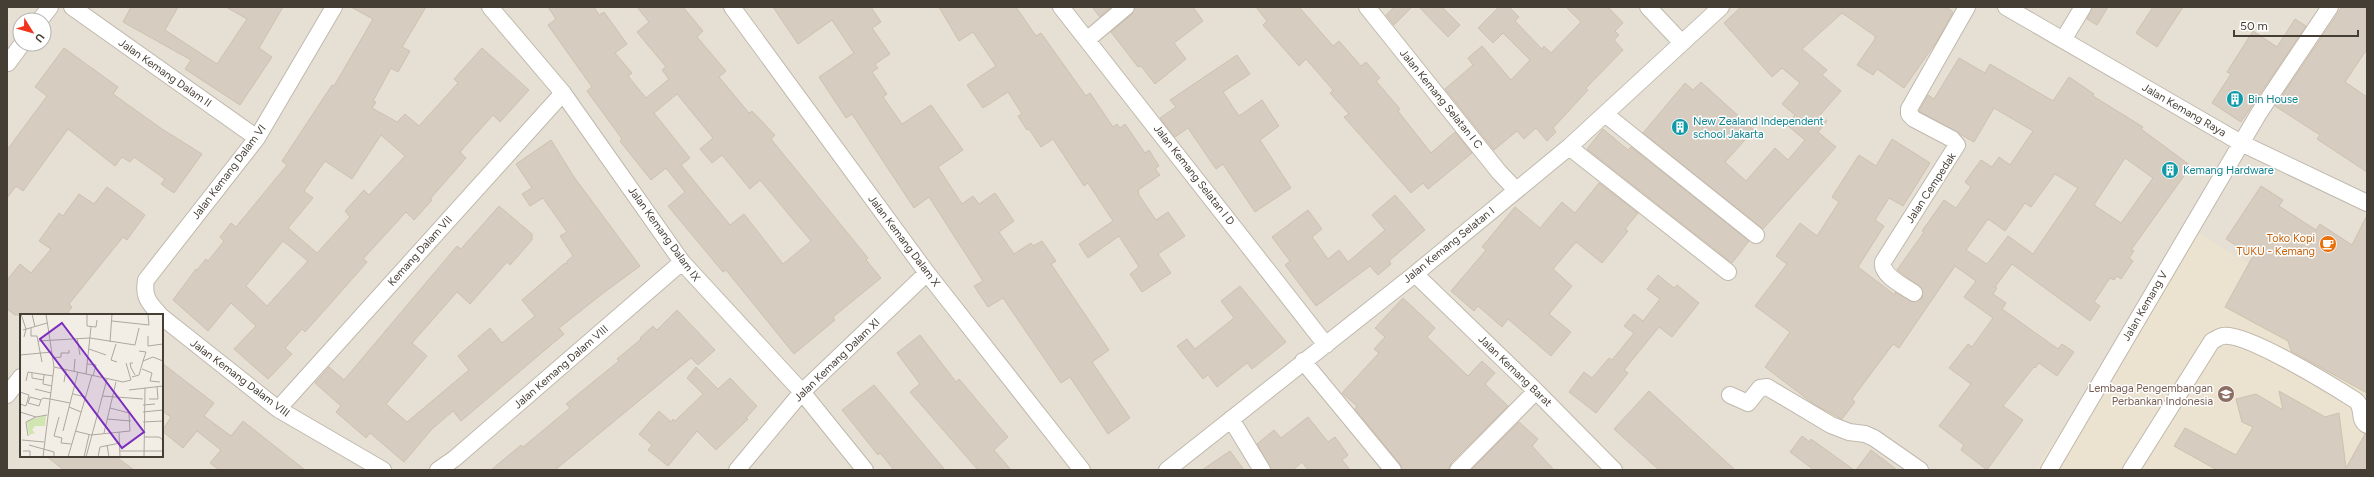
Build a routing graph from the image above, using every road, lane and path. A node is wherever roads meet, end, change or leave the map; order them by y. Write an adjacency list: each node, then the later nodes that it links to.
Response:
1 (72, 7): 14 (street, Jalan Kemang Dalam II)
2 (334, 7): 22 (street, Jalan Kemang Dalam VI)
3 (490, 7): 20 (street, Jalan Kemang Dalam IX)
4 (732, 7): 30 (street, Jalan Kemang Dalam X)
5 (1061, 7): 15 (street, Jalan Kemang Selatan I D)
6 (1126, 7): 15 (street)
7 (1367, 7): 25 (street, Jalan Kemang Selatan I C)
8 (1648, 7): 17 (street)
9 (1721, 7): 17 (street, Jalan Kemang Selatan I)
10 (1967, 7): 33 (street, Jalan Cempedak)
11 (2006, 7): 16 (street, Jalan Kemang Raya)
12 (2083, 7): 16 (street)
13 (2330, 7): 23 (street, Jalan Kemang V)
14 (92, 13): 22 (street, Jalan Kemang Dalam II)
15 (1088, 39): 36 (street, Jalan Kemang Selatan I D)
16 (2063, 40): 23 (street, Jalan Kemang Raya)
17 (1681, 42): 21 (street, Jalan Kemang Selatan I)
18 (16, 52): 19 (street)
19 (8, 63)
20 (563, 93): 28 (street, Jalan Kemang Dalam IX); 43 (street, Kemang Dalam VII)
21 (1605, 114): 24 (street, Jalan Kemang Selatan I); 27 (street)
22 (257, 138): 32 (street, Jalan Kemang Dalam VI)
23 (2241, 143): 26 (street, Jalan Kemang Raya); 57 (street, Jalan Kemang V)
24 (1569, 147): 25 (street, Jalan Kemang Selatan I); 29 (street)
25 (1516, 190): 31 (street, Jalan Kemang Selatan I)
26 (2367, 203)
27 (1756, 235)
28 (682, 262): 40 (street, Jalan Kemang Dalam IX); 47 (street, Jalan Kemang Dalam VIII)
29 (1728, 272)
30 (927, 273): 40 (street, Jalan Kemang Dalam XI); 50 (street, Jalan Kemang Dalam X)
31 (1414, 274): 36 (street, Jalan Kemang Selatan I); 39 (street, Jalan Kemang Barat)
32 (144, 292): 34 (street, Jalan Kemang Dalam VIII)
33 (1914, 293)
34 (159, 314)
35 (163, 318): 43 (street, Jalan Kemang Dalam VIII)
36 (1326, 345): 37 (street, Jalan Kemang Selatan I)
37 (1303, 361): 44 (street, Jalan Kemang Selatan I); 53 (street)
38 (20, 378): 41 (street)
39 (1536, 391): 54 (street); 55 (street, Jalan Kemang Barat)
40 (802, 392): 48 (street, Jalan Kemang Dalam XI); 49 (street, Jalan Kemang Dalam IX)
41 (7, 395)
42 (1730, 395): 56 (street)
43 (278, 409): 46 (street, Jalan Kemang Dalam VIII)
44 (1231, 419): 51 (street, Jalan Kemang Selatan I); 52 (street)
45 (2367, 425): 58 (street)
46 (383, 470)
47 (438, 470)
48 (737, 470)
49 (865, 470)
50 (1082, 470)
51 (1167, 470)
52 (1262, 470)
53 (1393, 470)
54 (1458, 470)
55 (1614, 470)
56 (1920, 470)
57 (2049, 470)
58 (2131, 470)

